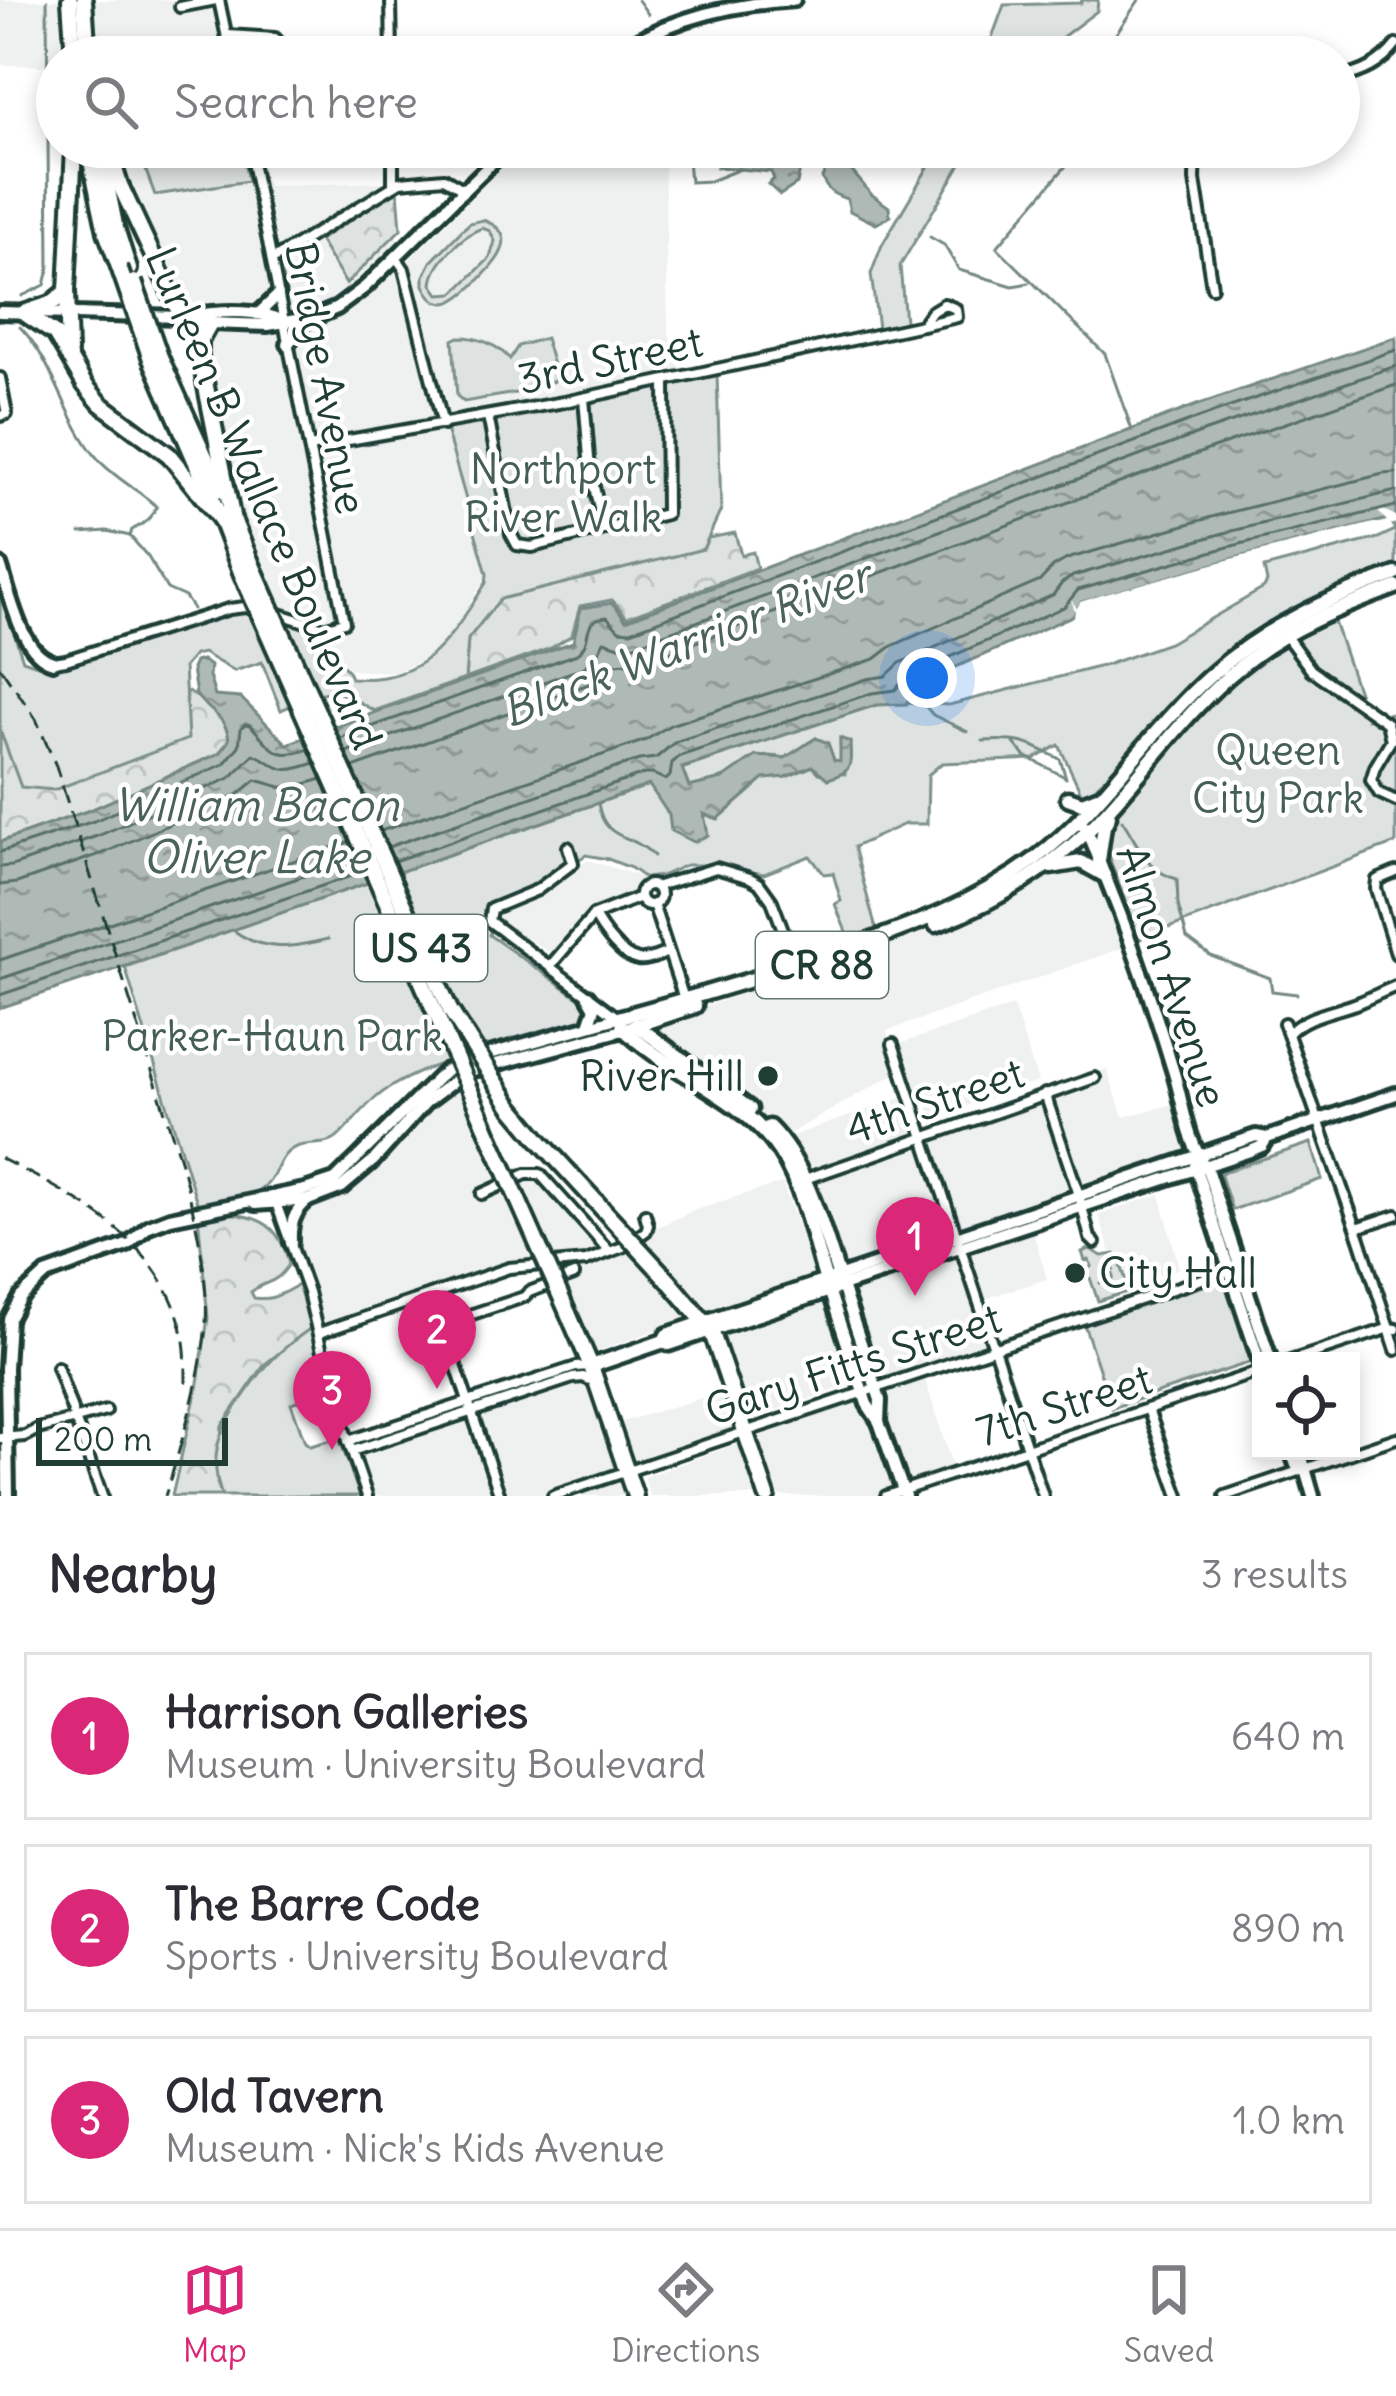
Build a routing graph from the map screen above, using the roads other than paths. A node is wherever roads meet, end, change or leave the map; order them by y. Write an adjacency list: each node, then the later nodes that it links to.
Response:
1 (70, 0): 9 (highway)
2 (85, 0): 10 (highway)
3 (218, 0): 7 (street); 8 (street)
4 (391, 0): 12 (street)
5 (794, 0): 6 (main road)
6 (732, 3): 13 (main road)
7 (180, 8)
8 (226, 35): 11 (street)
9 (73, 36)
10 (87, 36)
11 (242, 36)
12 (392, 36)
13 (645, 36)
14 (1396, 45): 15 (street)
15 (1360, 72)
16 (73, 168): 30 (highway)
17 (92, 168): 28 (highway, Lurleen B Wallace Boulevard / US 43)
18 (107, 168): 28 (highway, Lurleen B Wallace Boulevard / US 43)
19 (113, 168): 36 (highway)
20 (253, 168): 27 (street, Bridge Avenue)
21 (393, 168): 24 (street)
22 (487, 168): 25 (main road)
23 (1195, 168): 29 (street)
24 (393, 184): 25 (street); 27 (street)
25 (465, 190): 26 (main road)
26 (396, 257): 37 (main road); 49 (street)
27 (272, 260): 31 (street, Bridge Avenue)
28 (124, 268): 51 (highway, Lurleen B Wallace Boulevard / US 43, bridge)
29 (1212, 287)
30 (67, 291): 33 (highway); 35 (highway)
31 (278, 295): 34 (main road); 38 (street, Bridge Avenue)
32 (0, 312): 33 (main road)
33 (24, 313): 35 (main road); 42 (highway)
34 (258, 314): 36 (main road); 38 (main road)
35 (68, 315): 36 (main road); 42 (highway)
36 (181, 317): 39 (main road); 43 (highway)
37 (308, 318): 38 (main road); 41 (main road)
38 (283, 321): 39 (main road); 41 (street, Bridge Avenue)
39 (211, 323): 43 (highway)
40 (922, 326): 45 (street, 3rd Street)
41 (288, 344): 50 (street, Bridge Avenue)
42 (69, 355): 51 (highway)
43 (200, 357): 51 (highway)
44 (0, 378): 47 (street)
45 (665, 382): 46 (street, 3rd Street); 52 (street)
46 (584, 398): 48 (street, 3rd Street); 52 (street)
47 (0, 416)
48 (488, 416): 49 (street, 3rd Street); 52 (street)
49 (443, 425): 50 (street, 3rd Street)
50 (309, 448): 58 (street, Bridge Avenue)
51 (227, 518): 54 (highway, Lurleen B Wallace Boulevard / US 43)
52 (604, 529)
53 (0, 565): 58 (main road)
54 (247, 569): 106 (highway, Lurleen B Wallace Boulevard / US 43, bridge); 115 (highway, Lurleen B Wallace Boulevard / US 43, bridge)
55 (1396, 574): 57 (main road)
56 (1396, 587): 57 (main road, CR 88)
57 (1282, 629): 60 (main road, CR 88); 61 (street)
58 (53, 662)
59 (1068, 798): 60 (main road)
60 (1110, 798): 62 (main road, CR 88); 65 (main road)
61 (1396, 802)
62 (1084, 825): 64 (main road, CR 88); 65 (main road, Almon Avenue); 74 (main road)
63 (568, 847): 73 (street)
64 (1044, 868): 65 (main road); 78 (main road, CR 88)
65 (1102, 868): 90 (main road, Almon Avenue)
66 (1396, 872): 72 (street)
67 (656, 887): 68 (street); 69 (street); 74 (street)
68 (640, 897): 69 (street); 70 (street)
69 (652, 904): 71 (street)
70 (594, 915): 71 (street); 73 (street)
71 (668, 952): 77 (street)
72 (1396, 954)
73 (550, 966): 76 (street)
74 (797, 966): 77 (main road)
75 (1396, 986): 82 (street)
76 (588, 996): 80 (street); 81 (main road)
77 (685, 1001): 80 (main road)
78 (663, 1016): 80 (main road, CR 88); 83 (main road)
79 (1284, 1023): 82 (street)
80 (626, 1024): 81 (main road); 83 (main road); 91 (main road); 94 (main road, CR 88)
81 (589, 1026): 93 (main road)
82 (1288, 1034): 88 (street)
83 (657, 1040): 91 (main road)
84 (893, 1044): 89 (street)
85 (1095, 1078): 86 (street, 4th Street)
86 (1045, 1094): 89 (street, 4th Street); 95 (street)
87 (1396, 1094): 88 (main road)
88 (1318, 1120): 90 (main road); 98 (street)
89 (923, 1138): 91 (street, 4th Street); 99 (street)
90 (1199, 1164): 95 (main road); 103 (main road, Almon Avenue)
91 (800, 1181): 105 (main road)
92 (482, 1194): 102 (street)
93 (275, 1199): 94 (main road, CR 88); 101 (street); 126 (main road)
94 (308, 1200): 101 (main road)
95 (1080, 1201): 99 (main road); 100 (street)
96 (645, 1214): 102 (street)
97 (1396, 1214): 98 (street)
98 (1357, 1228): 107 (street)
99 (959, 1242): 105 (main road); 109 (street)
100 (1095, 1243)
101 (291, 1244): 108 (street)
102 (610, 1252): 108 (street)
103 (1234, 1268): 109 (street, Gary Fitts Street); 111 (main road, Almon Avenue); 112 (main road, Almon Avenue)
104 (574, 1275): 120 (street)
105 (834, 1283): 106 (main road); 119 (main road)
106 (708, 1325): 115 (main road); 125 (highway, US 43)
107 (1394, 1326): 110 (street); 113 (street)
108 (320, 1333): 128 (street)
109 (995, 1349): 119 (street, Gary Fitts Street); 129 (street)
110 (1396, 1350)
111 (1257, 1352)
112 (1267, 1352)
113 (1317, 1352)
114 (57, 1366): 124 (street)
115 (591, 1366): 117 (street); 118 (highway, US 43)
116 (1252, 1371): 121 (street, 7th Street)
117 (572, 1373): 118 (street); 120 (street); 123 (street)
118 (597, 1383): 133 (highway, US 43)
119 (870, 1391): 125 (street, Gary Fitts Street); 134 (main road)
120 (468, 1402): 123 (street); 128 (street)
121 (1148, 1409): 129 (street, 7th Street); 144 (street)
122 (106, 1411): 124 (street)
123 (471, 1413): 128 (street); 138 (street)
124 (76, 1420): 126 (street); 136 (street)
125 (746, 1430): 133 (street, Gary Fitts Street); 141 (highway, US 43)
126 (3, 1438): 135 (main road)
127 (1396, 1438): 132 (street)
128 (350, 1446): 137 (street)
129 (1028, 1449): 134 (street, 7th Street); 143 (street)
130 (1294, 1460): 132 (main road)
131 (1302, 1460): 132 (main road)
132 (1304, 1469): 145 (street); 146 (main road)
133 (627, 1471): 139 (street, Gary Fitts Street); 140 (highway, US 43)
134 (904, 1493): 142 (street, 7th Street)
135 (8, 1496)
136 (102, 1496)
137 (367, 1496)
138 (500, 1496)
139 (553, 1496)
140 (635, 1496)
141 (767, 1496)
142 (886, 1496)
143 (1043, 1496)
144 (1179, 1496)
145 (1225, 1496)
146 (1313, 1496)

